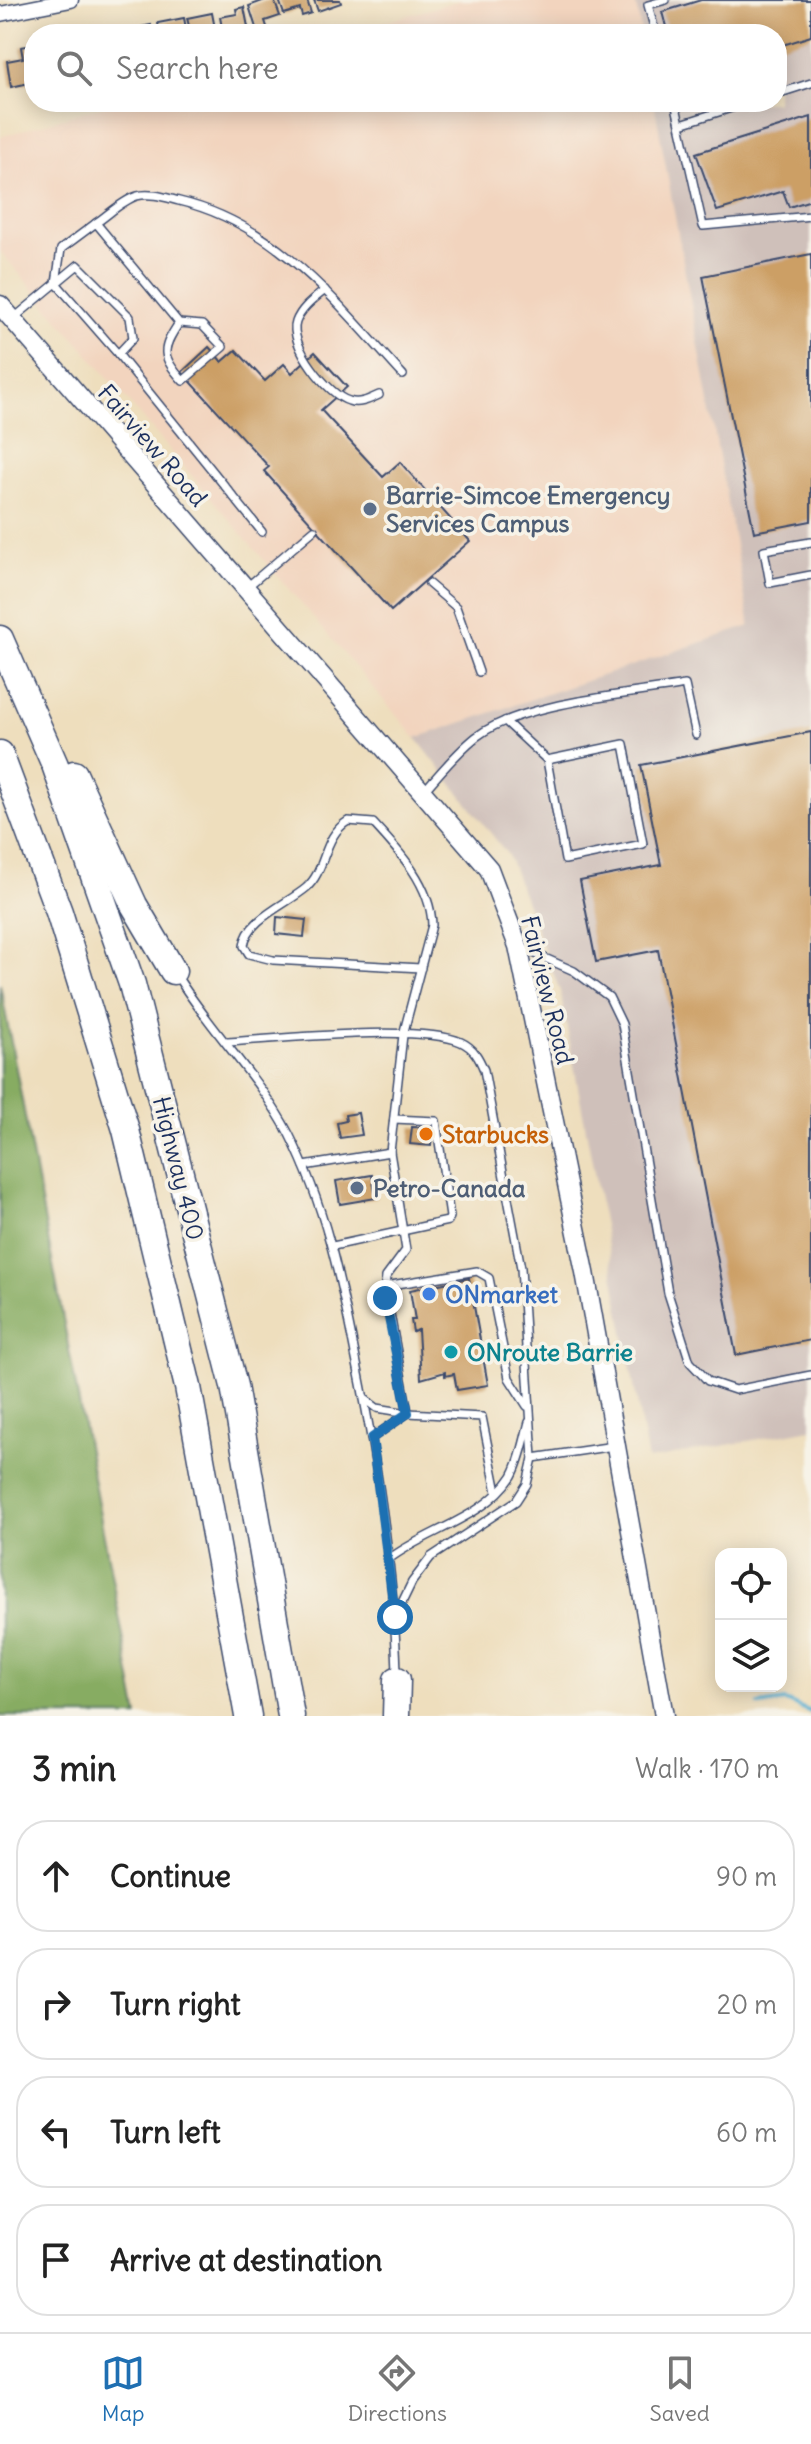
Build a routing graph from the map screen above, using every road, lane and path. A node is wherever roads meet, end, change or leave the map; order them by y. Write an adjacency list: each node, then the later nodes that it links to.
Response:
1 (71, 0): 3 (street)
2 (666, 0): 4 (lane)
3 (0, 14)
4 (653, 24)
5 (811, 83): 6 (lane)
6 (787, 91)
7 (678, 112): 9 (lane)
8 (719, 112): 9 (lane)
9 (681, 124): 10 (lane)
10 (811, 216)
11 (96, 223): 12 (lane); 13 (lane); 15 (lane)
12 (56, 283): 14 (lane); 16 (lane); 16 (lane)
13 (325, 290): 17 (lane); 18 (lane)
14 (6, 312): 24 (street, Fairview Road)
15 (179, 323): 15 (lane)
16 (118, 354): 20 (lane)
17 (403, 375)
18 (379, 395)
19 (314, 530): 24 (lane)
20 (262, 532)
21 (811, 542): 22 (lane)
22 (811, 575)
23 (429, 584): 26 (lane)
24 (245, 588): 32 (street, Fairview Road)
25 (0, 639): 27 (highway, Highway 400)
26 (479, 672)
27 (17, 674): 35 (highway); 57 (highway, Highway 400)
28 (505, 721): 29 (lane); 31 (lane); 32 (lane)
29 (696, 735)
30 (0, 754): 56 (highway, Highway 400)
31 (547, 760): 31 (lane)
32 (422, 792): 33 (street, Fairview Road)
33 (518, 946): 44 (lane); 50 (street, Fairview Road)
34 (421, 968): 34 (lane); 36 (lane)
35 (173, 971): 37 (lane)
36 (403, 1035): 37 (lane); 38 (lane); 46 (lane)
37 (227, 1042): 40 (lane)
38 (394, 1119): 39 (lane); 41 (lane)
39 (390, 1152): 40 (lane); 41 (lane)
40 (304, 1166): 42 (lane)
41 (402, 1230): 42 (lane); 43 (lane)
42 (333, 1246): 45 (lane)
43 (385, 1286): 46 (lane); 47 (lane)
44 (811, 1375)
45 (365, 1399): 47 (lane); 49 (lane)
46 (529, 1408): 48 (lane)
47 (408, 1413): 49 (lane); 52 (lane)
48 (530, 1419): 51 (lane); 52 (lane)
49 (372, 1438): 53 (lane)
50 (616, 1446): 51 (lane); 59 (street, Fairview Road)
51 (533, 1458): 54 (lane)
52 (497, 1492): 53 (lane)
53 (389, 1559): 54 (lane)
54 (395, 1617): 55 (lane)
55 (397, 1680): 58 (highway)
56 (248, 1716)
57 (291, 1716)
58 (396, 1716)
59 (664, 1716)

